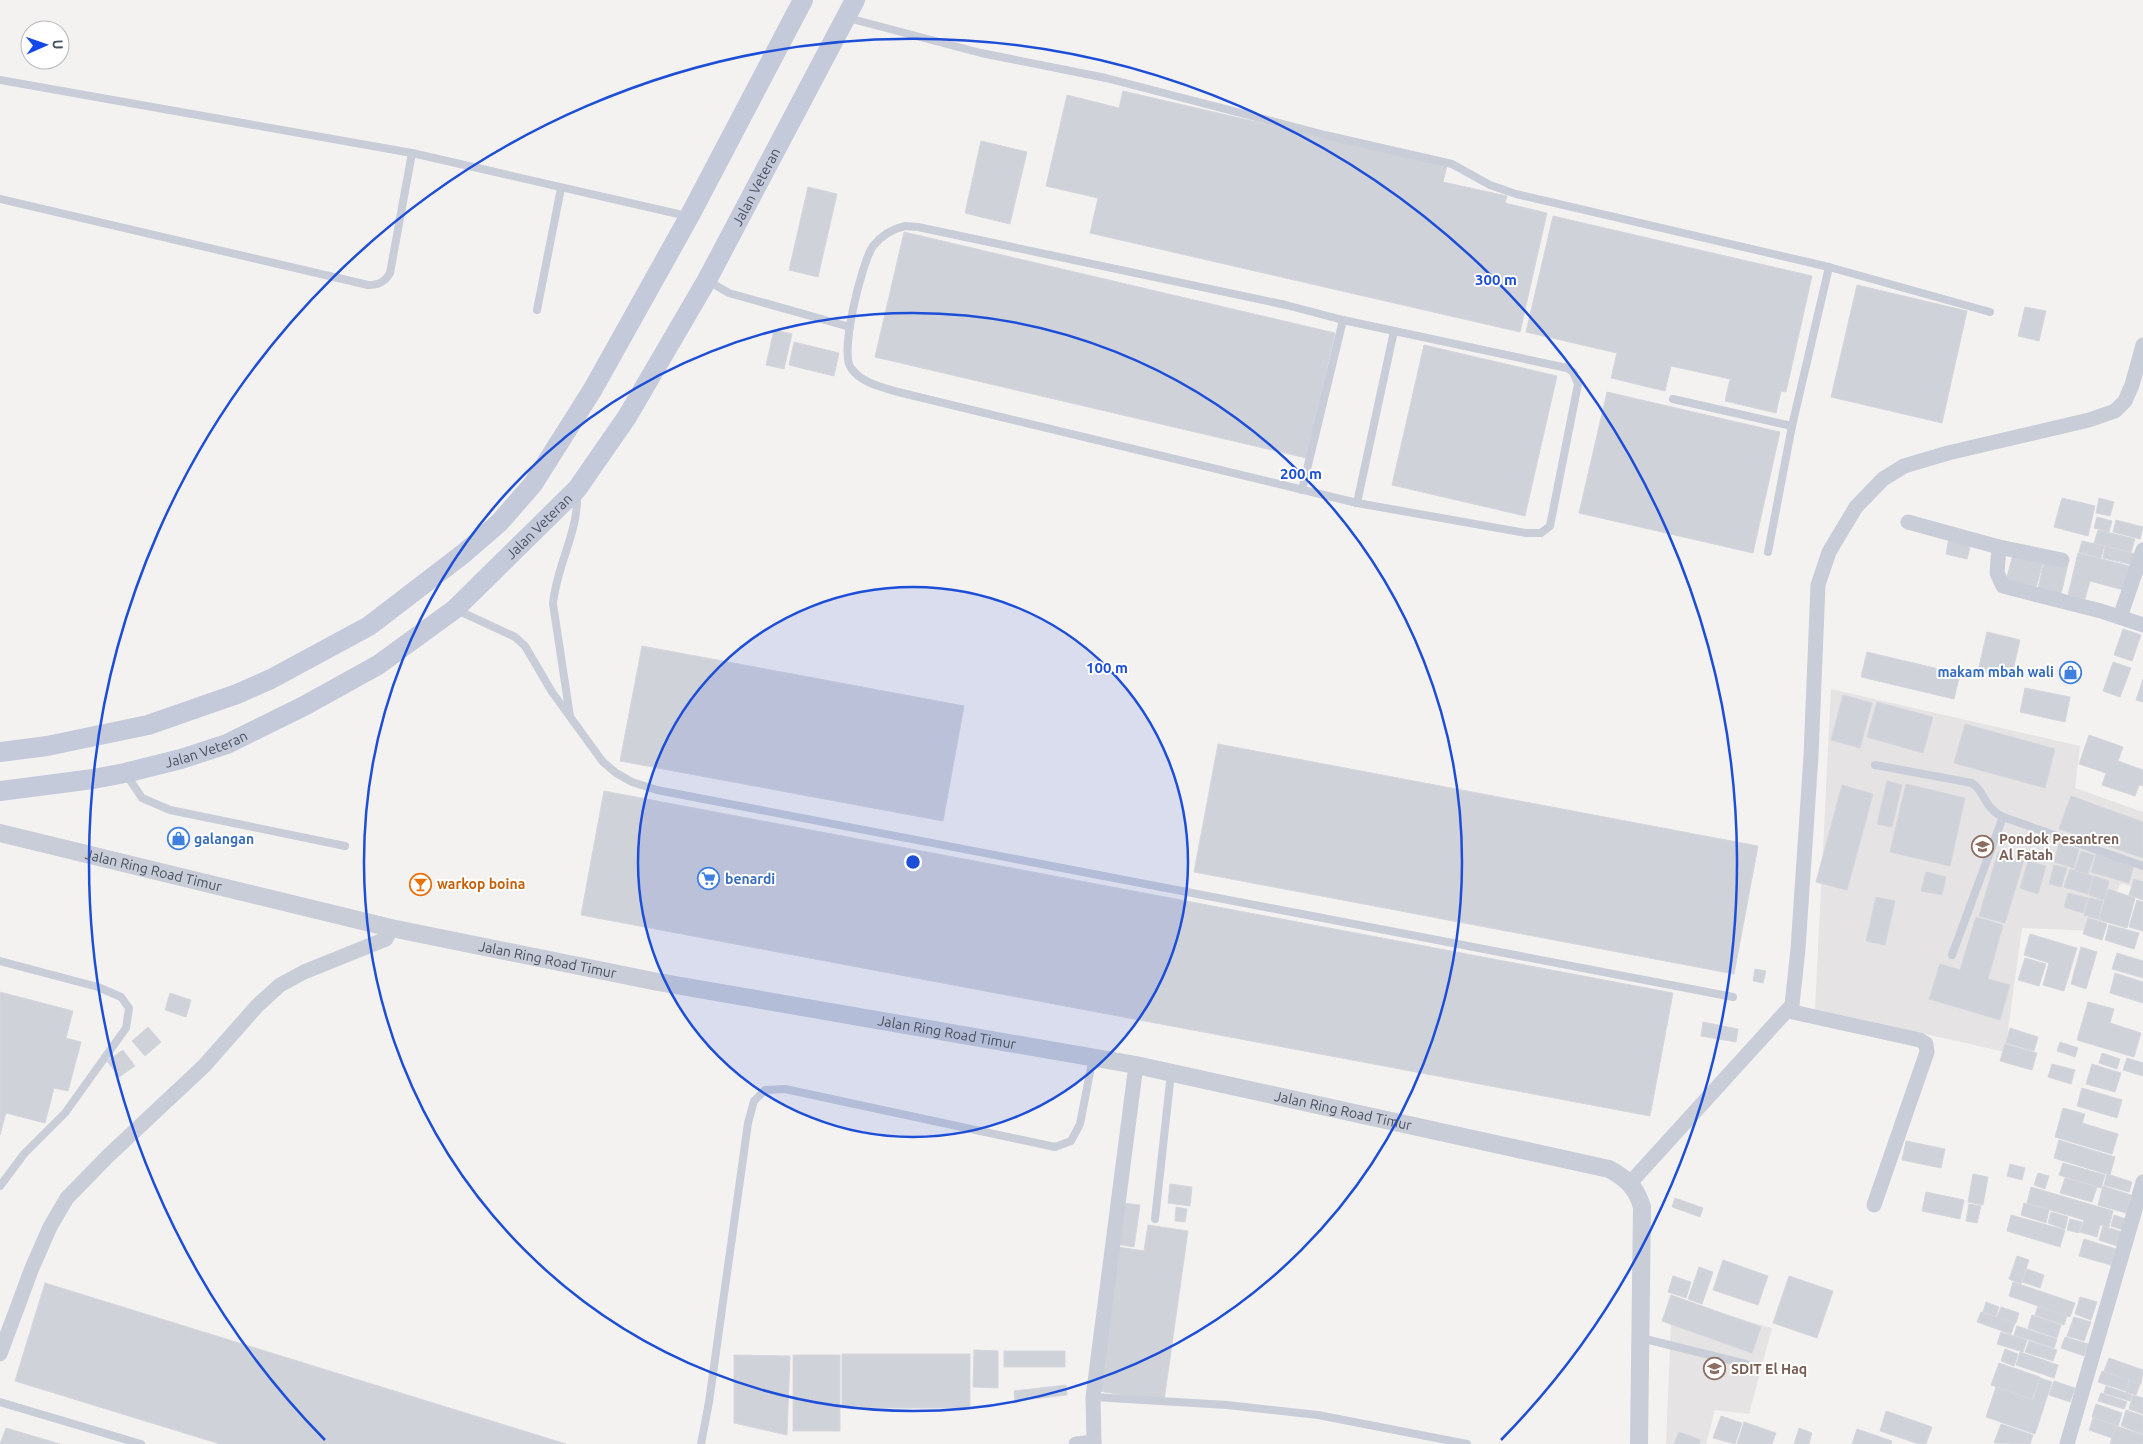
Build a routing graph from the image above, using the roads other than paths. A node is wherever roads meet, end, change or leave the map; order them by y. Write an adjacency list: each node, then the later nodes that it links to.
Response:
1 (803, 0): 7 (main road)
2 (852, 13): 8 (lane); 9 (main road, Jalan Veteran)
3 (0, 80): 4 (lane)
4 (412, 153): 5 (lane); 6 (lane)
5 (561, 188): 7 (lane); 10 (lane)
6 (0, 199)
7 (689, 217): 30 (main road)
8 (1829, 267): 11 (lane); 17 (lane)
9 (719, 287): 13 (lane); 18 (main road, Jalan Veteran)
10 (537, 310)
11 (1990, 312)
12 (1343, 320): 13 (lane); 14 (lane); 19 (lane)
13 (850, 327): 19 (lane)
14 (1394, 331): 20 (lane); 20 (lane)
15 (2143, 345): 42 (street)
16 (1673, 399): 17 (lane)
17 (1792, 426): 24 (lane)
18 (577, 489): 26 (main road, Jalan Veteran); 29 (lane)
19 (1302, 490): 20 (lane)
20 (1357, 503)
21 (1908, 522): 22 (street)
22 (1999, 547): 25 (street); 27 (street)
23 (2143, 550): 27 (street)
24 (1768, 552)
25 (2062, 560)
26 (455, 609): 29 (lane); 32 (main road, Jalan Veteran)
27 (2120, 617): 28 (street)
28 (2143, 625)
29 (570, 718): 41 (lane)
30 (0, 752)
31 (1875, 765): 34 (lane)
32 (125, 773): 33 (main road, Jalan Veteran); 36 (lane)
33 (0, 791)
34 (2003, 816): 37 (lane); 39 (lane)
35 (0, 833): 38 (street, Jalan Ring Road Timur)
36 (345, 846)
37 (2143, 866)
38 (391, 928): 43 (street, Jalan Ring Road Timur); 52 (street)
39 (1952, 955)
40 (0, 961): 48 (lane)
41 (1733, 996)
42 (1788, 1011): 46 (street); 49 (street)
43 (1093, 1057): 44 (street, Jalan Ring Road Timur); 58 (lane)
44 (1136, 1065): 45 (street, Jalan Ring Road Timur); 54 (street)
45 (1171, 1073): 46 (street, Jalan Ring Road Timur); 50 (lane)
46 (1631, 1182): 51 (street)
47 (2143, 1182): 62 (street)
48 (0, 1186)
49 (1874, 1205)
50 (1155, 1219)
51 (1641, 1338): 53 (lane); 61 (street)
52 (0, 1354)
53 (1746, 1364)
54 (1092, 1397): 56 (street); 60 (lane)
55 (0, 1402): 57 (lane)
56 (1094, 1443): 59 (street)
57 (141, 1444)
58 (701, 1444)
59 (1076, 1444)
60 (1467, 1444)
61 (1639, 1444)
62 (2067, 1444)

